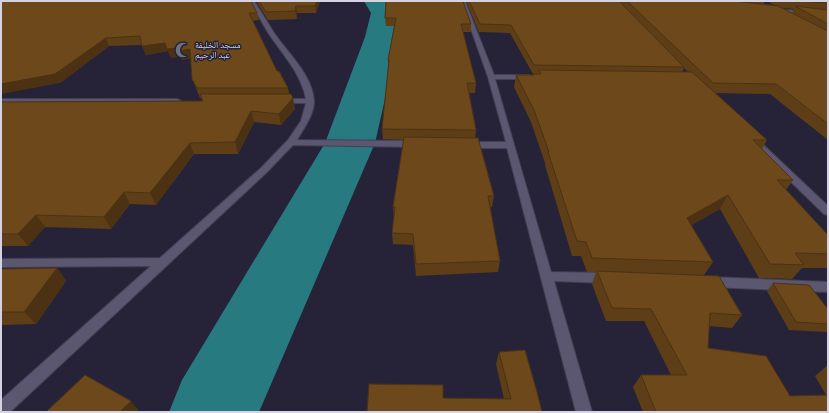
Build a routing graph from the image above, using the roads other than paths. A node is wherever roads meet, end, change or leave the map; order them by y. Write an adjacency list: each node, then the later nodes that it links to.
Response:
1 (252, 1): 10 (street)
2 (463, 1): 5 (street)
3 (828, 15): 4 (street)
4 (788, 17)
5 (491, 77): 6 (street); 15 (street)
6 (539, 78)
7 (1, 101): 8 (street)
8 (183, 101)
9 (270, 101): 10 (street)
10 (310, 101): 12 (street)
11 (748, 135): 16 (street)
12 (291, 142): 13 (street); 17 (street)
13 (427, 144)
14 (458, 145): 15 (street)
15 (512, 145): 19 (street)
16 (828, 212)
17 (163, 262): 18 (street); 23 (street)
18 (1, 263)
19 (546, 276): 20 (street); 24 (street)
20 (617, 279)
21 (695, 282): 22 (street)
22 (828, 287)
23 (1, 410)
24 (584, 412)

